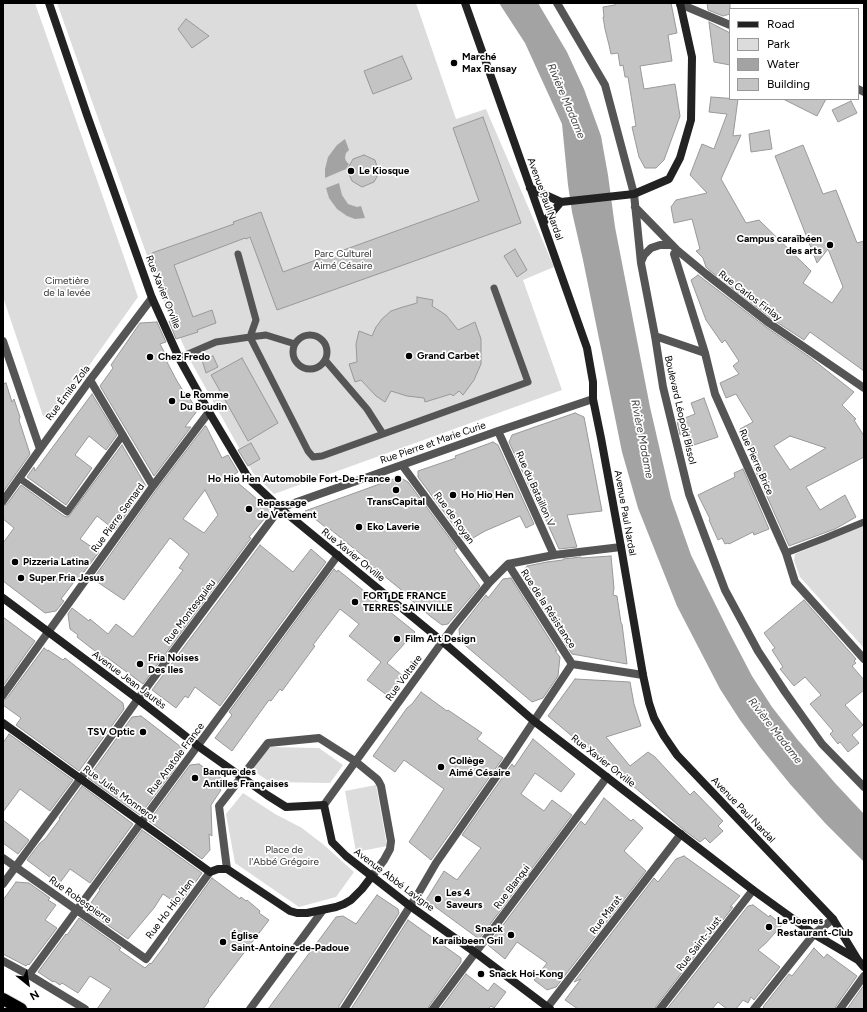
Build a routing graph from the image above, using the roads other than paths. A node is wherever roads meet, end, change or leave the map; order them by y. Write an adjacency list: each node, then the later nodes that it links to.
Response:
1 (49, 3): 15 (main road, Rue Xavier Orville)
2 (465, 3): 6 (main road, Avenue Paul Nardal)
3 (557, 3): 7 (street, Boulevard Léopold Bissol)
4 (680, 3): 5 (street); 7 (main road)
5 (729, 25)
6 (530, 188): 8 (main road); 10 (main road, Avenue Paul Nardal)
7 (634, 194): 8 (main road); 9 (street, Boulevard Léopold Bissol)
8 (561, 202): 10 (main road)
9 (636, 207): 11 (street, Rue Carlos Finlay); 13 (street, Boulevard Léopold Bissol)
10 (543, 223): 25 (main road, Avenue Paul Nardal)
11 (674, 247): 13 (street); 20 (street, Rue Pierre Brice); 24 (street, Rue Carlos Finlay)
12 (238, 254): 17 (lane)
13 (641, 263): 16 (street, Boulevard Léopold Bissol)
14 (494, 288): 28 (lane)
15 (152, 298): 21 (main road, Rue Xavier Orville); 23 (street, Rue Émile Zola)
16 (655, 336): 20 (street); 58 (street, Boulevard Léopold Bissol)
17 (250, 337): 18 (lane); 21 (lane); 28 (lane)
18 (295, 344): 22 (lane); 22 (lane)
19 (4, 345): 30 (street)
20 (704, 353): 38 (street, Rue Pierre Brice)
21 (179, 358): 26 (main road, Rue Xavier Orville)
22 (325, 360): 28 (lane)
23 (90, 380): 29 (street); 30 (street, Rue Émile Zola)
24 (864, 388)
25 (592, 399): 27 (street, Rue Pierre et Marie Curie); 37 (main road, Avenue Paul Nardal)
26 (209, 412): 33 (street, Rue Pierre Semard); 35 (main road, Rue Xavier Orville)
27 (498, 431): 31 (street, Rue Pierre et Marie Curie); 40 (street, Rue du Bataillon V)
28 (383, 434)
29 (123, 435): 32 (lane); 33 (street)
30 (40, 449): 32 (street, Rue Émile Zola)
31 (402, 465): 35 (street, Rue Pierre et Marie Curie); 42 (street, Rue de Royan)
32 (19, 478): 34 (street, Rue Émile Zola)
33 (153, 486): 44 (street, Rue Pierre Semard)
34 (3, 501)
35 (280, 508): 39 (main road, Rue Xavier Orville); 50 (street, Rue Montesquieu)
36 (864, 522): 38 (lane)
37 (621, 547): 40 (street); 48 (main road, Avenue Paul Nardal)
38 (786, 553): 46 (street, Rue Pierre Brice)
39 (338, 555): 45 (main road, Rue Xavier Orville); 53 (street, Rue Anatole France)
40 (554, 555): 41 (street)
41 (508, 564): 42 (street, Rue Voltaire); 47 (street, Rue de la Résistance)
42 (489, 583): 45 (street, Rue Voltaire)
43 (3, 598): 44 (main road, Avenue Jean Jaurès)
44 (48, 632): 49 (street, Rue Pierre Semard); 50 (main road, Avenue Jean Jaurès)
45 (443, 642): 51 (main road, Rue Xavier Orville); 54 (street, Rue Voltaire)
46 (864, 659)
47 (572, 664): 48 (street); 51 (street)
48 (643, 676): 72 (main road, Avenue Paul Nardal)
49 (3, 695)
50 (138, 699): 53 (main road, Avenue Jean Jaurès); 57 (street, Rue Montesquieu)
51 (534, 721): 56 (main road, Rue Xavier Orville); 69 (street)
52 (3, 722): 57 (main road, Rue Jules Monnerot)
53 (198, 746): 55 (main road, Avenue Jean Jaurès); 60 (street, Rue Anatole France)
54 (355, 761): 55 (street); 59 (street, Rue Voltaire); 66 (street)
55 (242, 777): 59 (main road); 64 (street)
56 (607, 777): 61 (main road, Rue Xavier Orville); 74 (street, Rue Blanqui)
57 (81, 778): 60 (main road, Rue Jules Monnerot); 63 (street, Rue Montesquieu)
58 (864, 787)
59 (324, 805): 66 (main road, Avenue Abbé Lavigne)
60 (141, 823): 65 (main road, Rue Jules Monnerot); 70 (street, Rue Anatole France)
61 (681, 834): 68 (main road, Rue Xavier Orville); 82 (street, Rue Marat)
62 (3, 858): 63 (street, Rue Robespierre)
63 (15, 867): 67 (street, Rue Montesquieu); 70 (street, Rue Robespierre)
64 (227, 869): 65 (main road); 71 (main road)
65 (210, 872): 75 (street, Rue Ho Hio Hen)
66 (372, 876): 69 (main road, Avenue Abbé Lavigne); 71 (main road)
67 (3, 884)
68 (753, 890): 73 (main road, Rue Xavier Orville); 88 (street, Rue Saint-Just)
69 (410, 906): 74 (main road, Avenue Abbé Lavigne); 86 (street)
70 (77, 910): 75 (street, Rue Robespierre); 79 (street, Rue Anatole France)
71 (323, 910): 85 (street)
72 (833, 919): 73 (street); 77 (main road, Avenue Paul Nardal)
73 (814, 934): 77 (main road, Rue Xavier Orville); 89 (street)
74 (476, 953): 82 (main road, Avenue Abbé Lavigne); 87 (street, Rue Blanqui)
75 (146, 959)
76 (3, 960): 79 (street)
77 (858, 960): 78 (main road, Avenue Paul Nardal)
78 (864, 968)
79 (29, 975): 84 (street)
80 (864, 976): 90 (street)
81 (3, 999): 83 (highway)
82 (548, 1008)
83 (21, 1009)
84 (85, 1009)
85 (250, 1009)
86 (344, 1009)
87 (433, 1009)
88 (660, 1009)
89 (754, 1009)
90 (840, 1009)

